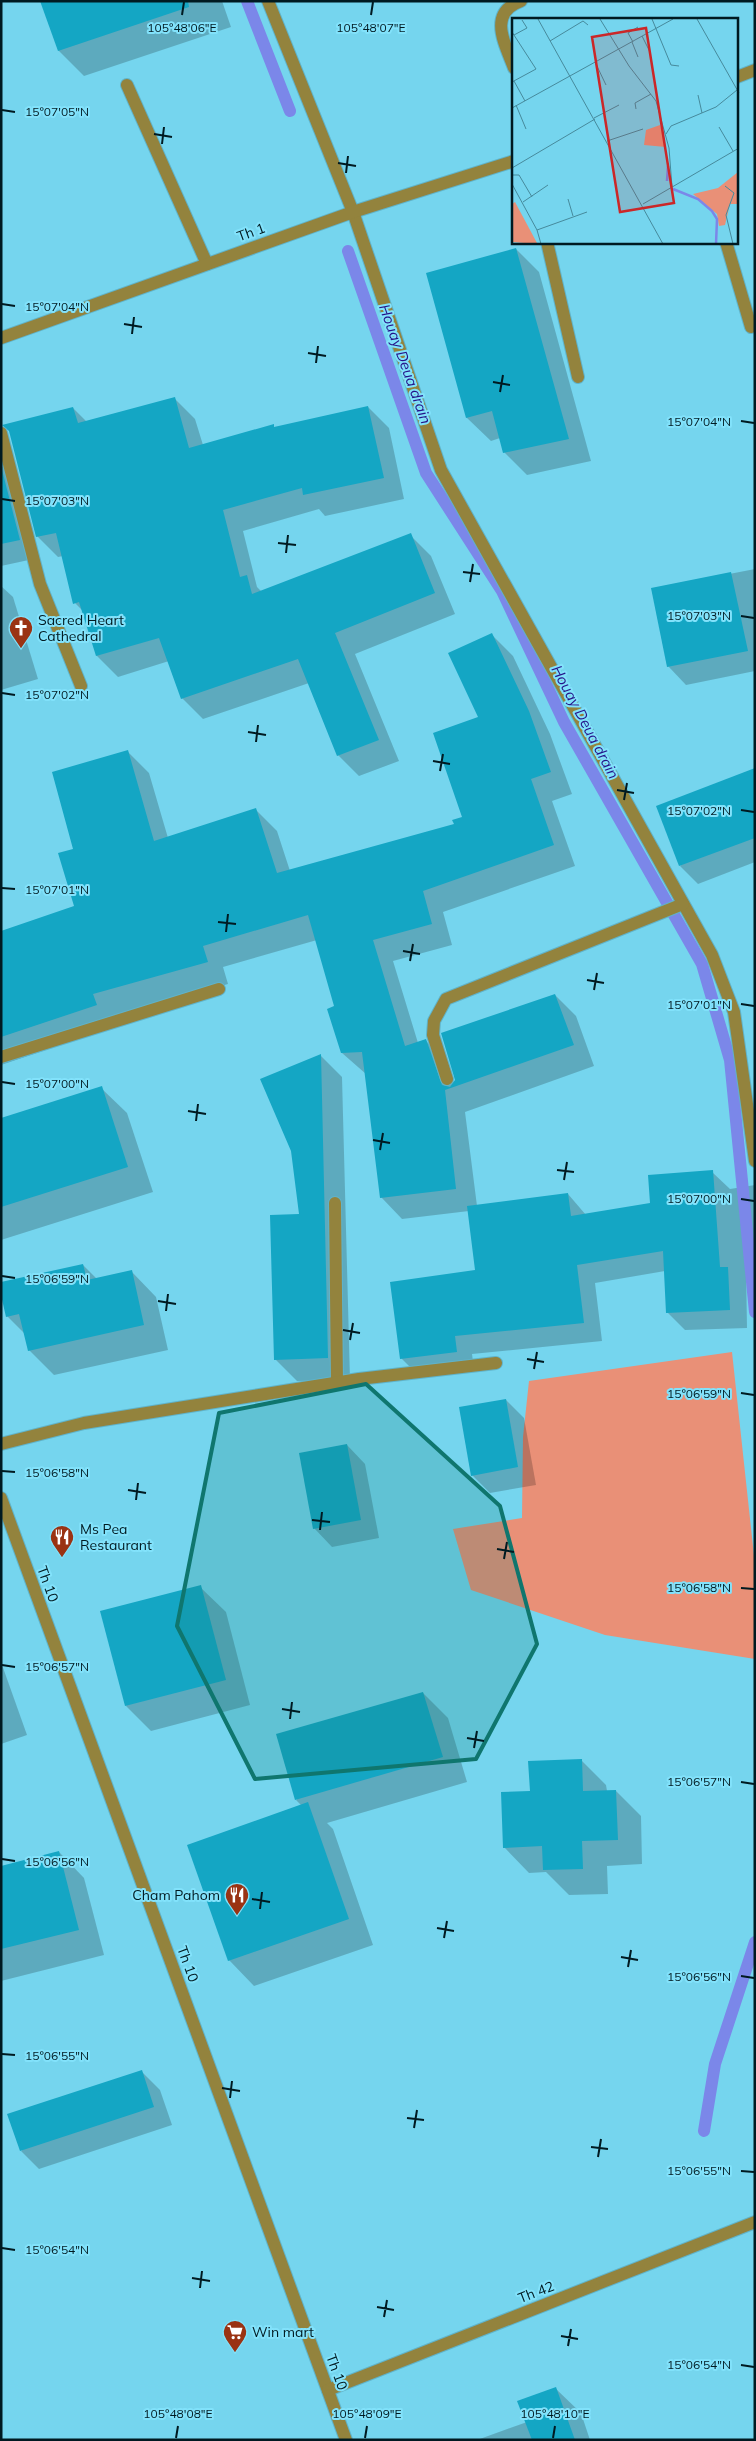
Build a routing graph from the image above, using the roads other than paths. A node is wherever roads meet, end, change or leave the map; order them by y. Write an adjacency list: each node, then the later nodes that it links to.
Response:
1 (268, 1): 8 (street)
2 (521, 1): 3 (street)
3 (512, 63)
4 (755, 70): 5 (street)
5 (738, 77)
6 (127, 86): 11 (street)
7 (512, 162): 8 (street, Th 1)
8 (353, 212): 11 (street, Th 1); 17 (street)
9 (547, 244): 14 (street)
10 (727, 244): 12 (street)
11 (207, 264): 13 (street, Th 1)
12 (751, 327)
13 (1, 338)
14 (578, 377)
15 (1, 432): 16 (street)
16 (81, 686)
17 (681, 904): 20 (street); 21 (street)
18 (219, 989): 19 (street)
19 (1, 1057)
20 (447, 1079)
21 (755, 1161)
22 (335, 1203): 24 (street)
23 (496, 1363): 24 (street)
24 (337, 1383): 25 (street)
25 (1, 1444)
26 (1, 1498): 28 (street, Th 10)
27 (755, 2222): 28 (street, Th 42)
28 (328, 2390): 29 (street, Th 10)
29 (346, 2440)

